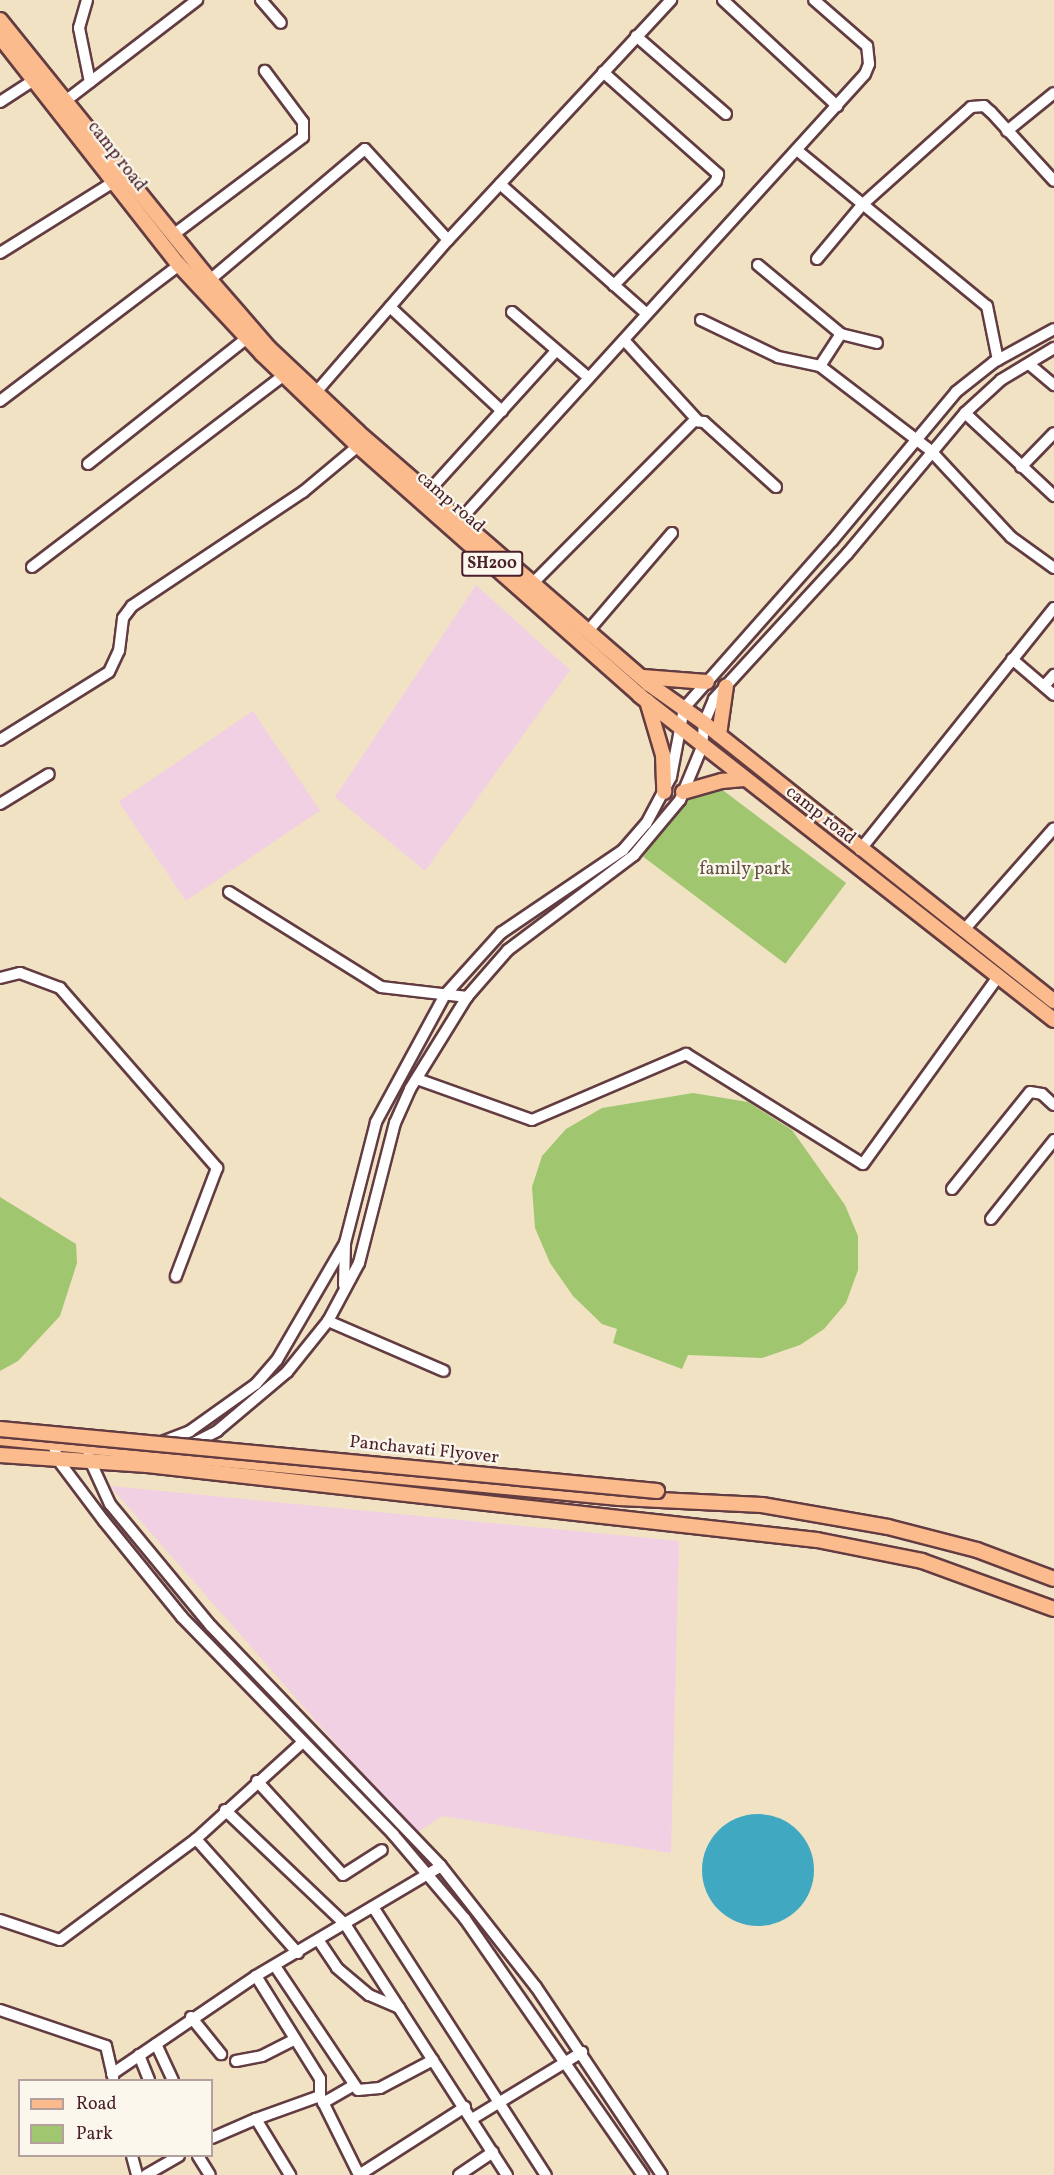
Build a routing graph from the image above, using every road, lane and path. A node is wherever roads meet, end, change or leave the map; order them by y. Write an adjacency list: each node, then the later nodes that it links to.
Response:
1 (87, 0): 14 (street)
2 (197, 0): 14 (street)
3 (261, 0): 8 (street)
4 (671, 0): 9 (street)
5 (723, 0): 18 (street)
6 (814, 0): 18 (street)
7 (0, 20): 13 (main road, camp road / SH200)
8 (282, 23)
9 (636, 36): 12 (street); 19 (street)
10 (0, 37): 13 (main road, camp road / SH200)
11 (265, 71): 26 (street)
12 (603, 72): 24 (street); 33 (street)
13 (38, 78): 16 (street); 17 (main road, camp road / SH200); 23 (main road, camp road / SH200)
14 (90, 82): 17 (street)
15 (1054, 93): 20 (street)
16 (0, 102)
17 (64, 102): 26 (main road, camp road / SH200)
18 (837, 106): 21 (street)
19 (726, 114)
20 (1007, 131): 22 (street); 25 (street)
21 (798, 151): 25 (street); 36 (street)
22 (1054, 181)
23 (112, 183): 28 (street); 30 (main road, camp road / SH200)
24 (500, 184): 27 (street); 33 (street)
25 (863, 204): 29 (street); 45 (street)
26 (173, 235): 32 (main road, camp road / SH200)
27 (448, 240): 32 (street); 34 (street)
28 (0, 253)
29 (817, 259)
30 (179, 265): 32 (main road, camp road / SH200); 52 (street)
31 (758, 265): 39 (street)
32 (205, 284): 40 (main road, camp road / SH200); 51 (main road, camp road / SH200)
33 (614, 285): 36 (street)
34 (390, 307): 51 (street); 53 (street)
35 (512, 312): 44 (street)
36 (646, 313): 41 (street)
37 (701, 320): 47 (street)
38 (1054, 329): 45 (street)
39 (841, 334): 42 (street); 47 (street)
40 (247, 338): 48 (main road, camp road / SH200); 60 (street)
41 (624, 340): 49 (street); 55 (street)
42 (877, 343)
43 (1054, 348): 46 (street)
44 (556, 351): 49 (street); 53 (street)
45 (998, 360): 57 (street)
46 (1029, 364): 50 (street); 54 (street)
47 (820, 366): 57 (street)
48 (284, 375): 51 (main road, camp road / SH200); 67 (street)
49 (589, 378): 65 (street)
50 (1054, 385)
51 (313, 396): 58 (main road, camp road / SH200); 63 (main road, camp road / SH200)
52 (0, 401)
53 (502, 411): 63 (street)
54 (965, 413): 59 (street); 61 (street)
55 (698, 421): 62 (street); 69 (street)
56 (1054, 434): 61 (street)
57 (915, 439): 59 (street); 75 (street)
58 (358, 446): 79 (main road, camp road / SH200); 84 (street)
59 (931, 451): 68 (street); 76 (street)
60 (88, 464)
61 (1021, 467): 64 (street)
62 (776, 487)
63 (428, 492): 65 (main road, camp road / SH200)
64 (1054, 496)
65 (460, 520): 69 (main road, camp road / SH200)
66 (672, 533): 71 (street)
67 (32, 567)
68 (1054, 568)
69 (533, 583): 71 (main road, camp road / SH200)
70 (1054, 609): 72 (street)
71 (588, 631): 74 (main road, camp road / SH200)
72 (1012, 659): 77 (street); 92 (street)
73 (1054, 675): 77 (street)
74 (641, 677): 75 (main road); 80 (main road, camp road / SH200)
75 (707, 682): 80 (street)
76 (726, 686): 81 (street); 83 (main road)
77 (1044, 686): 78 (street)
78 (1054, 695)
79 (646, 701): 82 (main road, camp road / SH200); 88 (main road)
80 (684, 708): 81 (main road, camp road / SH200); 82 (street)
81 (704, 723): 83 (main road, camp road / SH200); 85 (street)
82 (682, 728): 85 (main road, camp road / SH200); 88 (street)
83 (719, 735): 92 (main road, camp road / SH200)
84 (0, 740)
85 (702, 747): 87 (main road, camp road / SH200); 89 (street)
86 (49, 774): 90 (street)
87 (744, 779): 89 (main road); 96 (main road, camp road / SH200)
88 (664, 792): 97 (street)
89 (683, 792): 98 (street)
90 (0, 804)
91 (1054, 828): 94 (street)
92 (860, 850): 94 (main road, camp road / SH200)
93 (228, 892): 97 (street)
94 (963, 932): 99 (main road, camp road / SH200)
95 (0, 978): 107 (street)
96 (997, 978): 100 (main road, camp road / SH200); 101 (street)
97 (445, 994): 98 (street); 106 (street)
98 (467, 997): 101 (street)
99 (1054, 1001)
100 (1054, 1020)
101 (417, 1079): 108 (street)
102 (1054, 1104): 104 (street)
103 (1054, 1140): 105 (street)
104 (952, 1188)
105 (992, 1219)
106 (345, 1243): 108 (street); 113 (street, Panchavati Flyover)
107 (176, 1276)
108 (344, 1288): 109 (street)
109 (328, 1321): 110 (street); 117 (street)
110 (444, 1371)
111 (0, 1429): 113 (main road, Panchavati Flyover, bridge)
112 (0, 1438): 114 (main road)
113 (162, 1442): 121 (main road, Panchavati Flyover, bridge)
114 (53, 1443): 115 (main road); 118 (street)
115 (87, 1447): 117 (main road); 119 (street)
116 (0, 1455): 118 (main road)
117 (171, 1455): 120 (street); 121 (main road)
118 (58, 1460): 119 (main road); 125 (street)
119 (88, 1462): 120 (main road); 124 (street)
120 (147, 1465): 123 (main road)
121 (682, 1501): 122 (main road)
122 (1054, 1579)
123 (1054, 1609)
124 (267, 1683): 125 (street); 131 (street)
125 (256, 1694): 126 (street)
126 (303, 1743): 127 (street); 132 (street)
127 (257, 1781): 128 (street); 130 (street)
128 (225, 1810): 129 (street); 135 (street)
129 (196, 1839): 134 (street); 137 (street)
130 (381, 1850)
131 (441, 1866): 132 (street); 145 (street)
132 (428, 1876): 133 (street); 150 (street)
133 (373, 1907): 135 (street); 156 (street)
134 (0, 1920)
135 (345, 1924): 136 (street); 140 (street)
136 (319, 1941): 137 (street); 140 (street)
137 (298, 1953): 138 (street)
138 (275, 1966): 139 (street); 154 (street)
139 (256, 1977): 142 (street); 143 (street)
140 (399, 2008): 148 (street)
141 (0, 2010): 151 (street)
142 (191, 2017): 144 (street); 146 (street)
143 (296, 2039): 149 (street); 155 (street)
144 (156, 2043): 147 (street); 153 (street)
145 (582, 2052): 150 (street); 174 (street)
146 (221, 2054)
147 (139, 2055): 151 (street); 152 (street)
148 (433, 2060): 154 (street); 157 (street)
149 (236, 2061)
150 (567, 2062): 156 (street); 173 (street)
151 (113, 2077)
152 (149, 2079)
153 (173, 2079)
154 (354, 2085): 155 (street)
155 (322, 2099): 158 (street); 169 (street)
156 (500, 2102): 159 (street); 172 (street)
157 (465, 2108): 159 (street); 169 (street)
158 (256, 2119): 160 (street); 168 (street)
159 (472, 2119): 161 (street)
160 (213, 2138)
161 (493, 2152): 170 (street); 171 (street)
162 (132, 2157): 165 (street)
163 (199, 2157): 167 (street)
164 (168, 2158): 166 (street)
165 (137, 2175)
166 (146, 2175)
167 (210, 2175)
168 (290, 2175)
169 (359, 2175)
170 (459, 2175)
171 (507, 2175)
172 (546, 2175)
173 (643, 2175)
174 (662, 2175)

